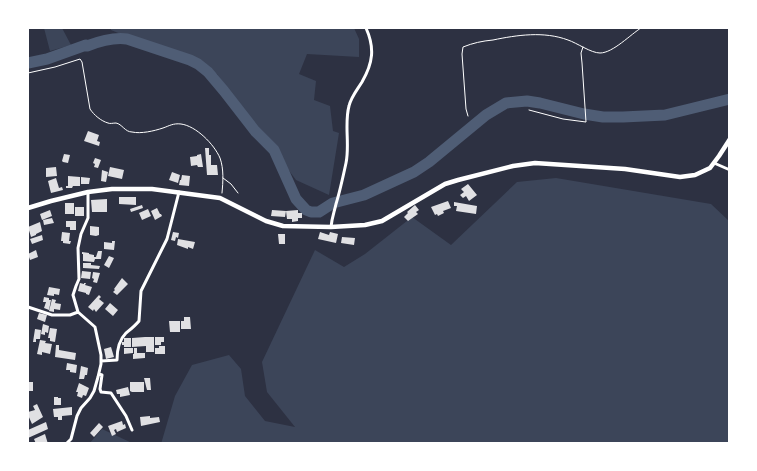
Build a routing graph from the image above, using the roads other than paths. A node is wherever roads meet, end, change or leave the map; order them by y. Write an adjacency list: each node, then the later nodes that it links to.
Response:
1 (366, 28): 8 (street)
2 (730, 139): 3 (main road)
3 (714, 163): 4 (street); 8 (main road)
4 (730, 170)
5 (88, 192): 6 (main road); 7 (main road); 10 (street)
6 (179, 192): 8 (main road); 11 (street)
7 (28, 208)
8 (331, 227)
9 (28, 307): 10 (street)
10 (78, 312): 11 (street)
11 (101, 361): 12 (street)
12 (99, 374): 13 (street); 14 (street)
13 (132, 430)
14 (66, 444)

